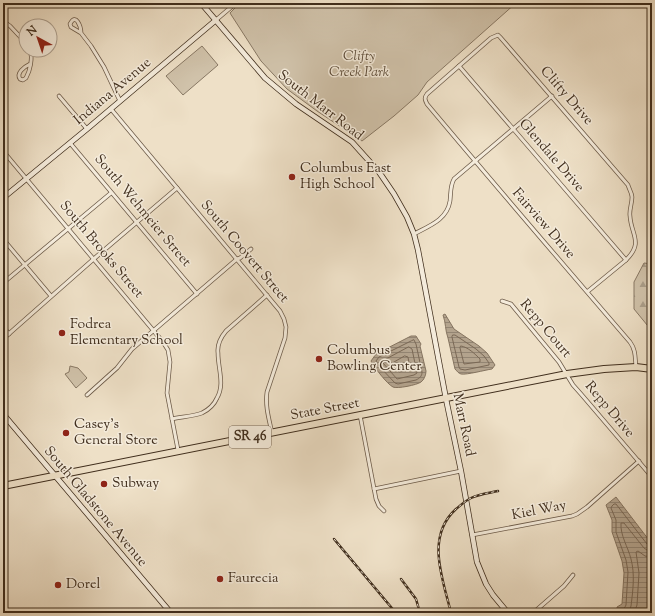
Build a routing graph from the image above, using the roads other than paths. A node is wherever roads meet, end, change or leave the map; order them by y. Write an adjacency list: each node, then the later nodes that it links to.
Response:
1 (201, 3): 3 (street, South Marr Road)
2 (236, 3): 3 (street, Indiana Avenue)
3 (216, 20): 13 (street, Indiana Avenue); 26 (street, South Marr Road)
4 (3, 21): 6 (street)
5 (81, 33): 5 (street); 13 (street)
6 (18, 34)
7 (32, 58): 8 (street)
8 (30, 64): 8 (street)
9 (459, 66): 11 (street, Clifty Drive); 12 (street, Clifty Drive); 16 (street, Glendale Drive)
10 (59, 96): 15 (street)
11 (552, 96): 16 (street); 31 (street, Clifty Drive)
12 (425, 98): 19 (street, Fairview Drive)
13 (120, 101): 14 (street, Indiana Avenue)
14 (111, 109): 15 (street, Indiana Avenue); 21 (street, South Coovert Street)
15 (86, 129): 17 (street, Indiana Avenue)
16 (513, 129): 19 (street); 31 (street, Glendale Drive)
17 (70, 143): 20 (street, Indiana Avenue); 22 (street, South Wehmeier Street)
18 (3, 151): 20 (street, South Brooks Street)
19 (475, 161): 26 (street); 34 (street, Fairview Drive)
20 (26, 179): 23 (street, Indiana Avenue); 25 (street, South Brooks Street)
21 (176, 188): 24 (street); 30 (street, South Coovert Street)
22 (111, 193): 24 (street, South Wehmeier Street); 25 (street)
23 (3, 198)
24 (137, 222): 29 (street); 35 (street, South Wehmeier Street)
25 (68, 229): 29 (street, South Brooks Street); 32 (street)
26 (414, 234): 47 (street, Marr Road)
27 (3, 239): 32 (street)
28 (251, 249): 30 (street)
29 (94, 259): 36 (street); 40 (street, South Brooks Street)
30 (237, 259): 35 (street); 37 (street, South Coovert Street)
31 (626, 260): 34 (street)
32 (25, 265): 33 (street); 36 (street)
33 (3, 283)
34 (587, 292): 43 (street, Fairview Drive)
35 (196, 294): 40 (street)
36 (52, 296): 41 (street)
37 (267, 296): 50 (street); 51 (street, South Coovert Street)
38 (502, 301): 45 (street, Repp Court)
39 (3, 326): 41 (street)
40 (154, 331): 46 (street); 50 (street, South Brooks Street)
41 (9, 334): 42 (street)
42 (3, 339)
43 (636, 368): 44 (highway, State Street / SR 46); 45 (highway, State Street / SR 46)
44 (652, 369)
45 (567, 374): 47 (highway, State Street / SR 46); 53 (street, Repp Drive)
46 (87, 395)
47 (446, 399): 49 (highway, State Street / SR 46); 54 (street, Marr Road)
48 (3, 414): 55 (street, South Gladstone Avenue)
49 (360, 415): 51 (highway, State Street / SR 46); 58 (street)
50 (172, 419): 52 (street, South Brooks Street)
51 (272, 433): 52 (highway, State Street / SR 46)
52 (178, 451): 55 (highway, State Street / SR 46)
53 (639, 461): 56 (street, Repp Drive); 60 (street, Kiel Way)
54 (461, 471): 58 (street); 60 (street, Marr Road)
55 (55, 476): 57 (highway, State Street / SR 46); 62 (street, South Gladstone Avenue)
56 (652, 477)
57 (3, 486)
58 (374, 489): 59 (street)
59 (384, 511)
60 (472, 535): 63 (street, Marr Road)
61 (573, 575): 64 (street)
62 (171, 613)
63 (508, 613)
64 (533, 613)

